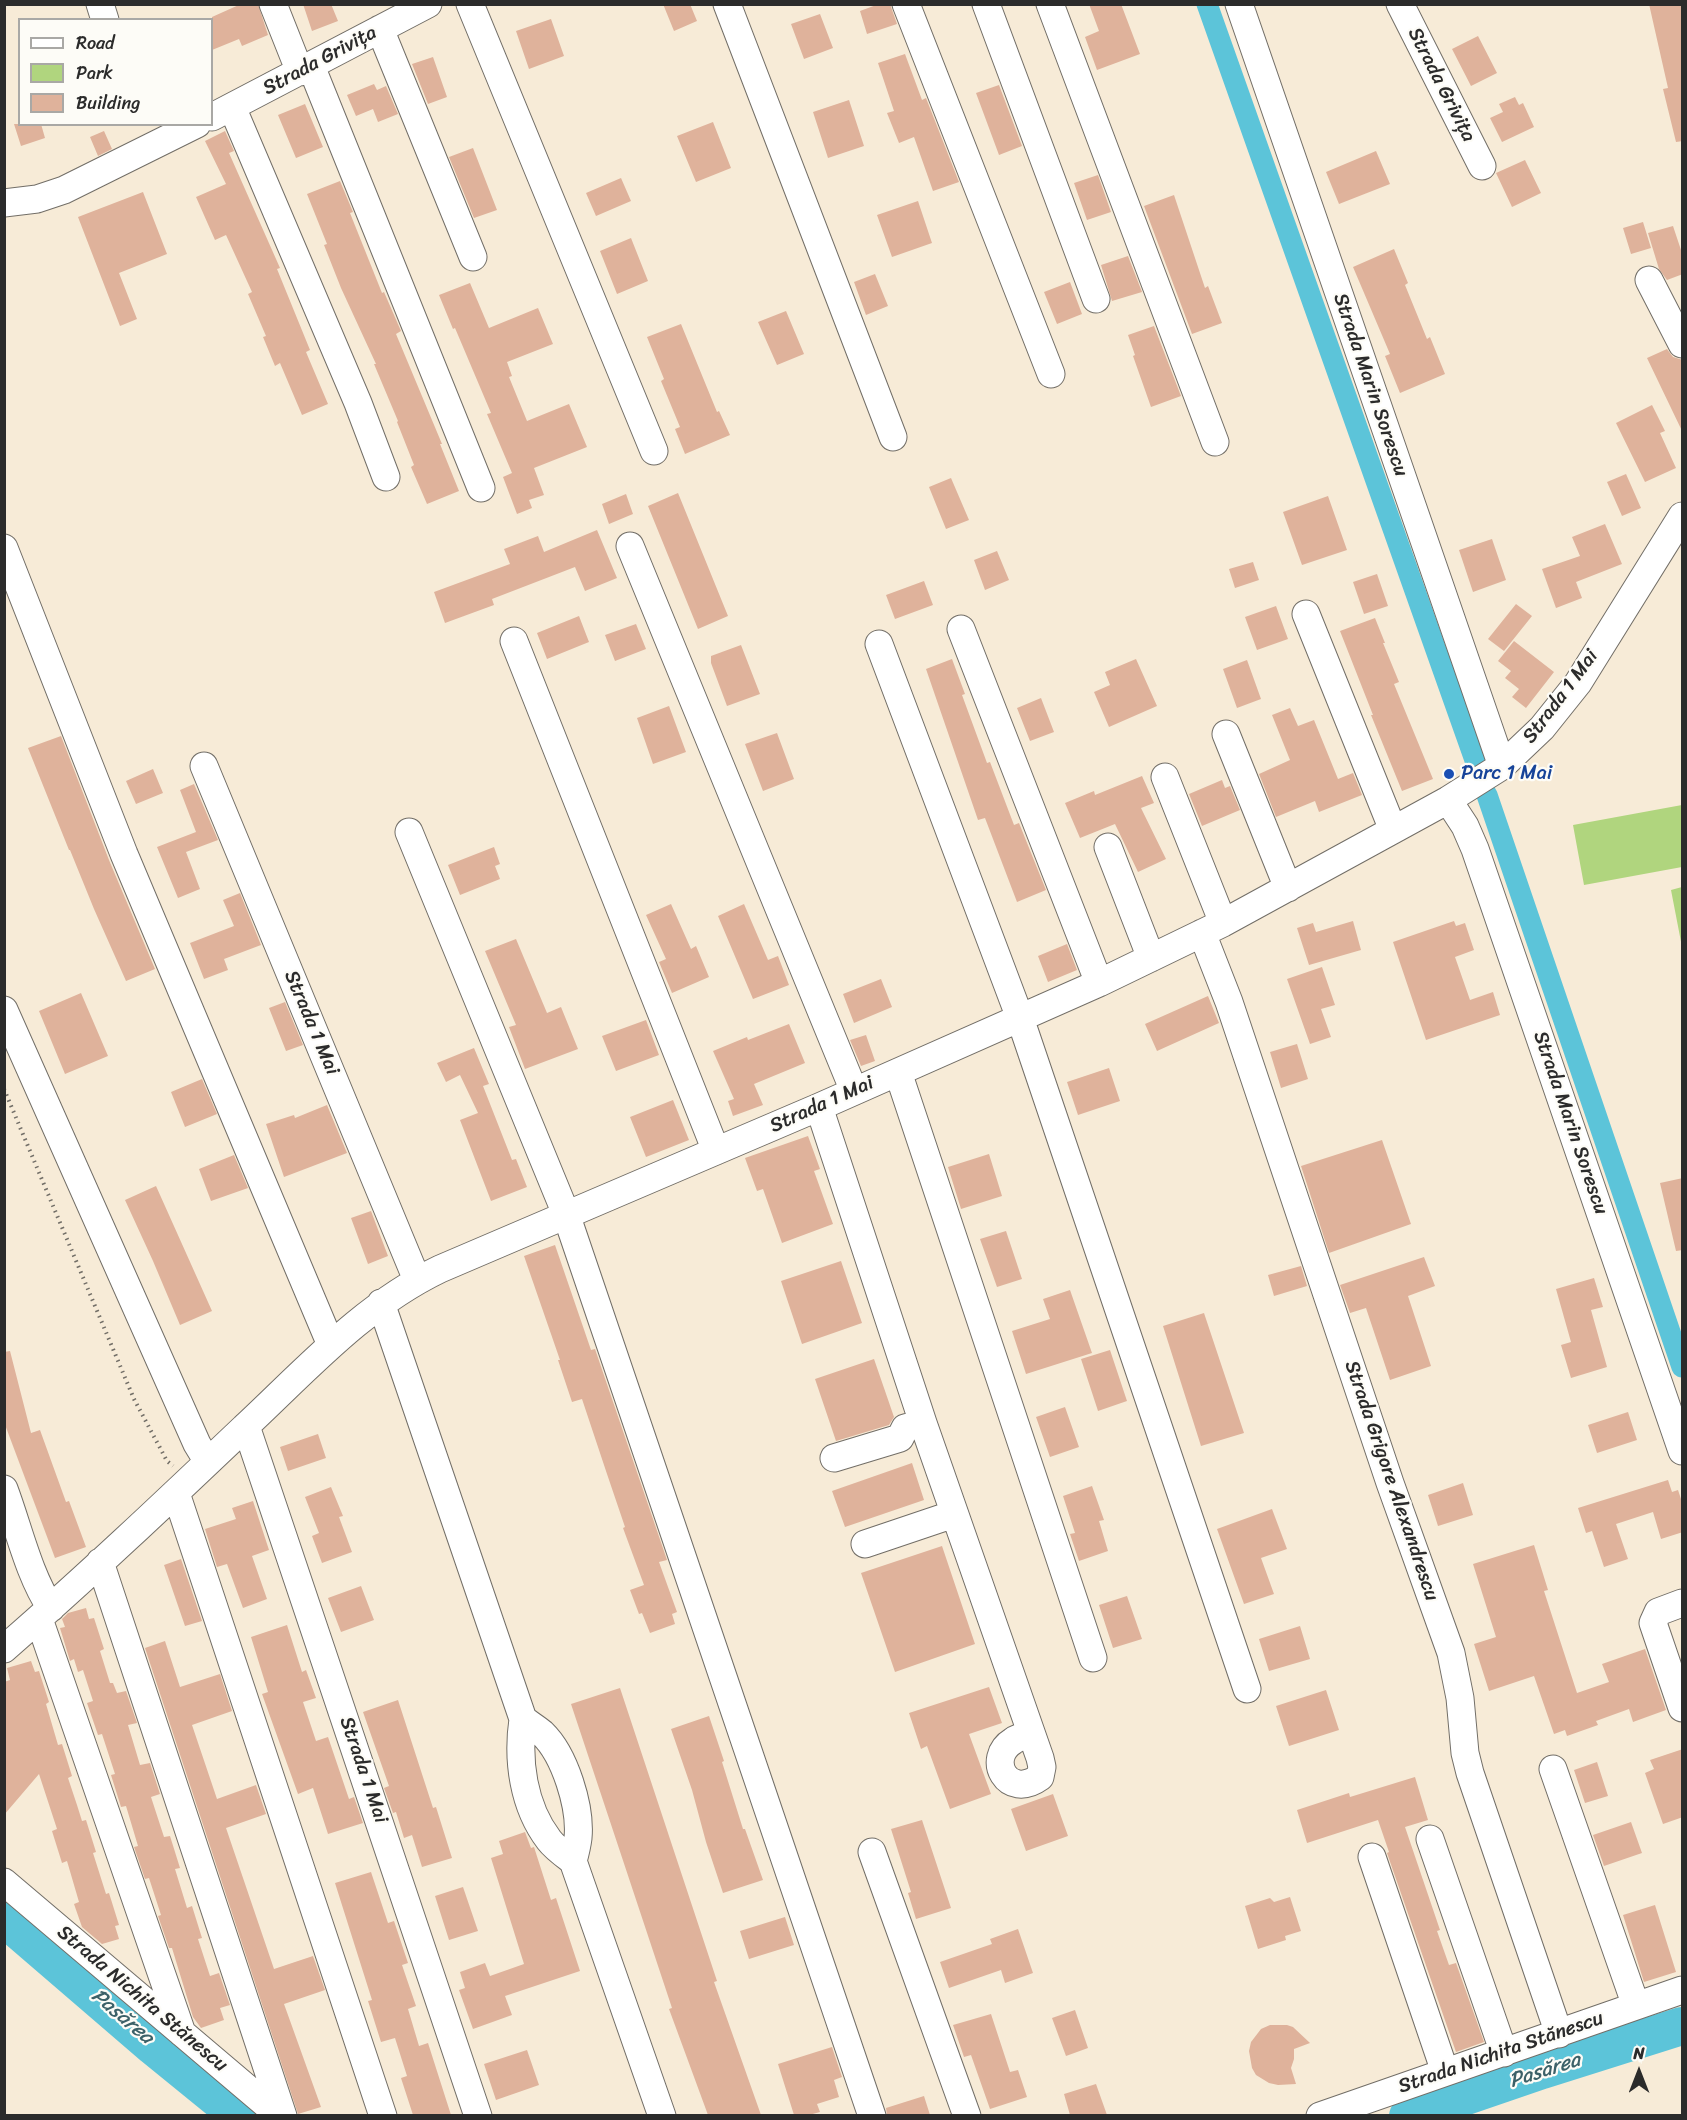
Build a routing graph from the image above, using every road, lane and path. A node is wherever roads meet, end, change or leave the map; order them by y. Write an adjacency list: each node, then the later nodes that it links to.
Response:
1 (273, 4): 11 (street)
2 (428, 4): 10 (street, Strada Grivița)
3 (470, 4): 24 (street)
4 (727, 4): 22 (street)
5 (906, 4): 21 (street)
6 (986, 4): 19 (street)
7 (1050, 4): 23 (street)
8 (1239, 4): 36 (street, Strada Marin Sorescu)
9 (1400, 4): 15 (street, Strada Grivița)
10 (380, 29): 11 (street, Strada Grivița); 17 (street)
11 (305, 69): 12 (street, Strada Grivița); 26 (street)
12 (222, 112): 25 (street)
13 (189, 126): 14 (street)
14 (155, 134): 16 (street)
15 (1482, 166)
16 (7, 197)
17 (473, 257)
18 (1649, 280): 20 (street)
19 (1096, 299)
20 (1683, 344)
21 (1051, 374)
22 (893, 437)
23 (1215, 442)
24 (654, 451)
25 (386, 477)
26 (481, 488)
27 (1683, 516): 36 (street, Strada 1 Mai)
28 (630, 546): 50 (street)
29 (4, 548): 56 (street)
30 (1306, 614): 39 (street)
31 (960, 629): 45 (street)
32 (514, 640): 52 (street)
33 (879, 644): 47 (street)
34 (1226, 734): 42 (street)
35 (204, 766): 54 (street, Strada 1 Mai)
36 (1502, 766): 38 (street, Strada 1 Mai)
37 (1165, 777): 43 (street)
38 (1448, 800): 39 (street, Strada 1 Mai); 59 (street, Strada Marin Sorescu)
39 (1393, 830): 42 (street, Strada 1 Mai)
40 (409, 832): 53 (street)
41 (1108, 847): 44 (street)
42 (1288, 888): 43 (street, Strada 1 Mai)
43 (1212, 928): 44 (street, Strada 1 Mai); 85 (street, Strada Grigore Alexandrescu)
44 (1151, 958): 45 (street, Strada 1 Mai)
45 (1100, 983): 47 (street, Strada 1 Mai)
46 (4, 1010): 61 (street)
47 (1020, 1018): 48 (street, Strada 1 Mai); 72 (street)
48 (898, 1072): 50 (street, Strada 1 Mai); 71 (street)
49 (4, 1089): 62 (path)
50 (854, 1091): 51 (street, Strada 1 Mai)
51 (819, 1107): 52 (street, Strada 1 Mai); 57 (street)
52 (716, 1151): 53 (street, Strada 1 Mai)
53 (566, 1214): 54 (street, Strada 1 Mai); 92 (street)
54 (417, 1280): 55 (street, Strada 1 Mai)
55 (381, 1303): 56 (street, Strada 1 Mai); 74 (street)
56 (331, 1345): 58 (street, Strada 1 Mai)
57 (923, 1423): 60 (street); 64 (street)
58 (246, 1426): 61 (street, Strada 1 Mai); 90 (street, Strada 1 Mai)
59 (1683, 1450)
60 (834, 1458)
61 (208, 1462): 62 (street, Strada 1 Mai)
62 (183, 1486): 66 (street, Strada 1 Mai); 89 (street)
63 (4, 1489): 68 (street)
64 (954, 1514): 65 (street); 75 (street)
65 (865, 1544)
66 (100, 1562): 68 (street, Strada 1 Mai); 88 (street)
67 (1683, 1603): 70 (street)
68 (45, 1614): 69 (street, Strada 1 Mai); 84 (street)
69 (4, 1649)
70 (1674, 1655): 73 (street)
71 (1093, 1658)
72 (1247, 1689)
73 (1683, 1708)
74 (523, 1719): 80 (street); 80 (street)
75 (1031, 1734)
76 (1553, 1769): 83 (street)
77 (1430, 1839): 86 (street)
78 (872, 1851): 93 (street)
79 (1372, 1857): 87 (street)
80 (573, 1862): 91 (street)
81 (4, 1882): 84 (street, Strada Nichita Stănescu)
82 (1683, 1990): 83 (street, Strada Nichita Stănescu)
83 (1636, 2006): 85 (street, Strada Nichita Stănescu)
84 (182, 2033): 88 (street, Strada Nichita Stănescu)
85 (1559, 2034): 86 (street, Strada Nichita Stănescu)
86 (1504, 2053): 87 (street, Strada Nichita Stănescu)
87 (1445, 2073): 94 (street, Strada Nichita Stănescu)
88 (281, 2115)
89 (383, 2115)
90 (478, 2115)
91 (662, 2115)
92 (872, 2115)
93 (967, 2115)
94 (1320, 2115)

